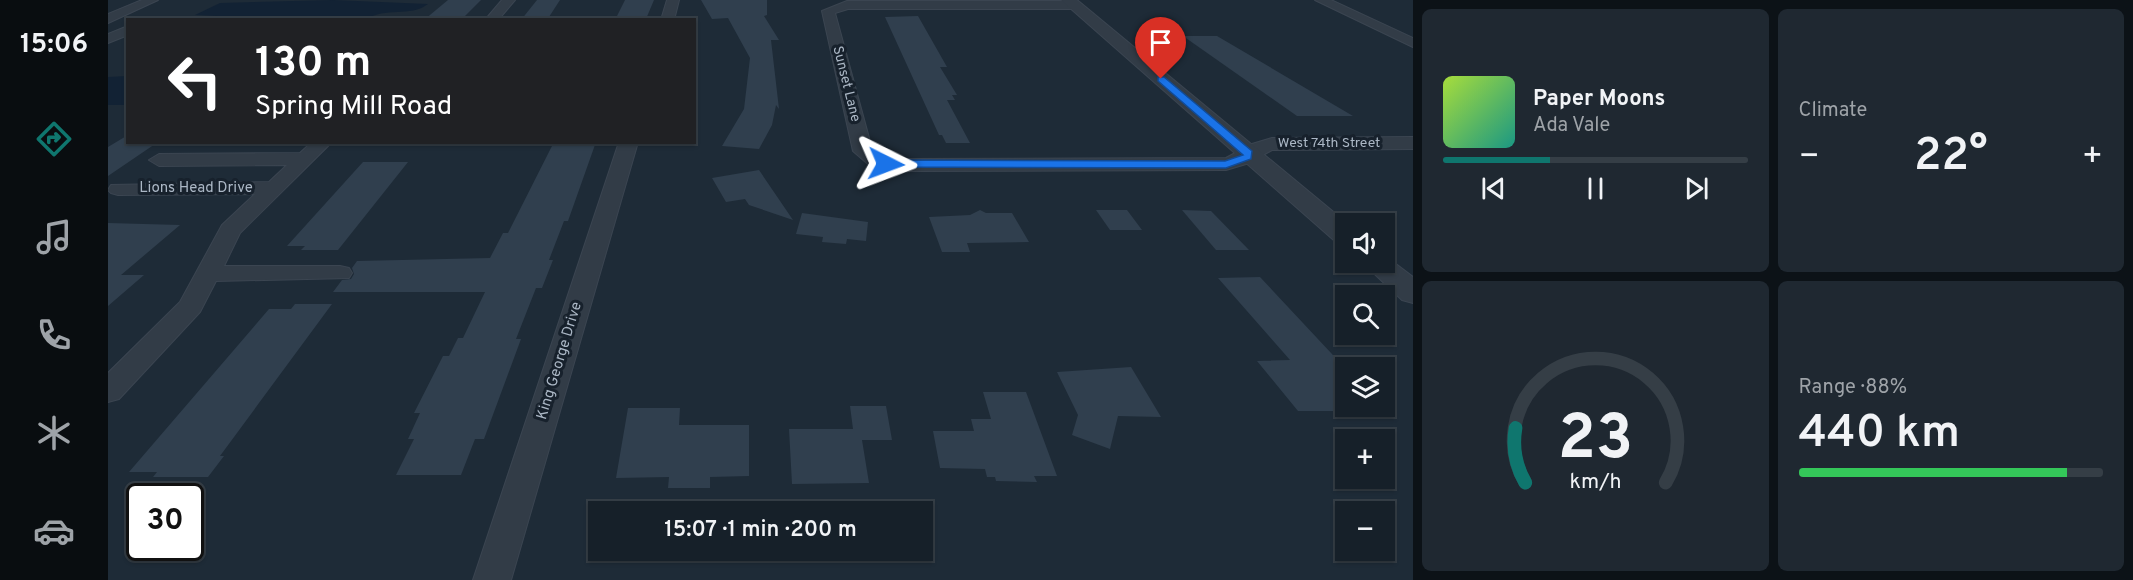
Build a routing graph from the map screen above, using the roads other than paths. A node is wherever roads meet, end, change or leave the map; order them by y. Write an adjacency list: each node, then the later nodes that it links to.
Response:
1 (152, 0): 8 (street)
2 (509, 0): 6 (street)
3 (673, 0): 7 (street)
4 (1321, 0): 13 (street)
5 (1071, 2): 17 (street); 19 (street, Sunset Lane)
6 (493, 18)
7 (668, 18)
8 (108, 19)
9 (108, 30): 10 (street)
10 (126, 30)
11 (126, 31): 12 (street)
12 (108, 39)
13 (1413, 43)
14 (1413, 143): 17 (street, West 74th Street)
15 (628, 144): 28 (street, King George Drive)
16 (314, 151): 18 (street, Lions Head Drive); 20 (street, Lions Head Drive)
17 (1249, 154): 19 (street, West 74th Street); 22 (street)
18 (159, 159)
19 (875, 160)
20 (274, 188): 21 (street, Lions Head Drive); 25 (street, Lions Head Drive)
21 (118, 189)
22 (1335, 227)
23 (340, 273): 25 (street)
24 (1390, 273): 26 (street)
25 (207, 274): 27 (street, Lions Head Drive)
26 (1413, 293)
27 (108, 391)
28 (492, 580)

